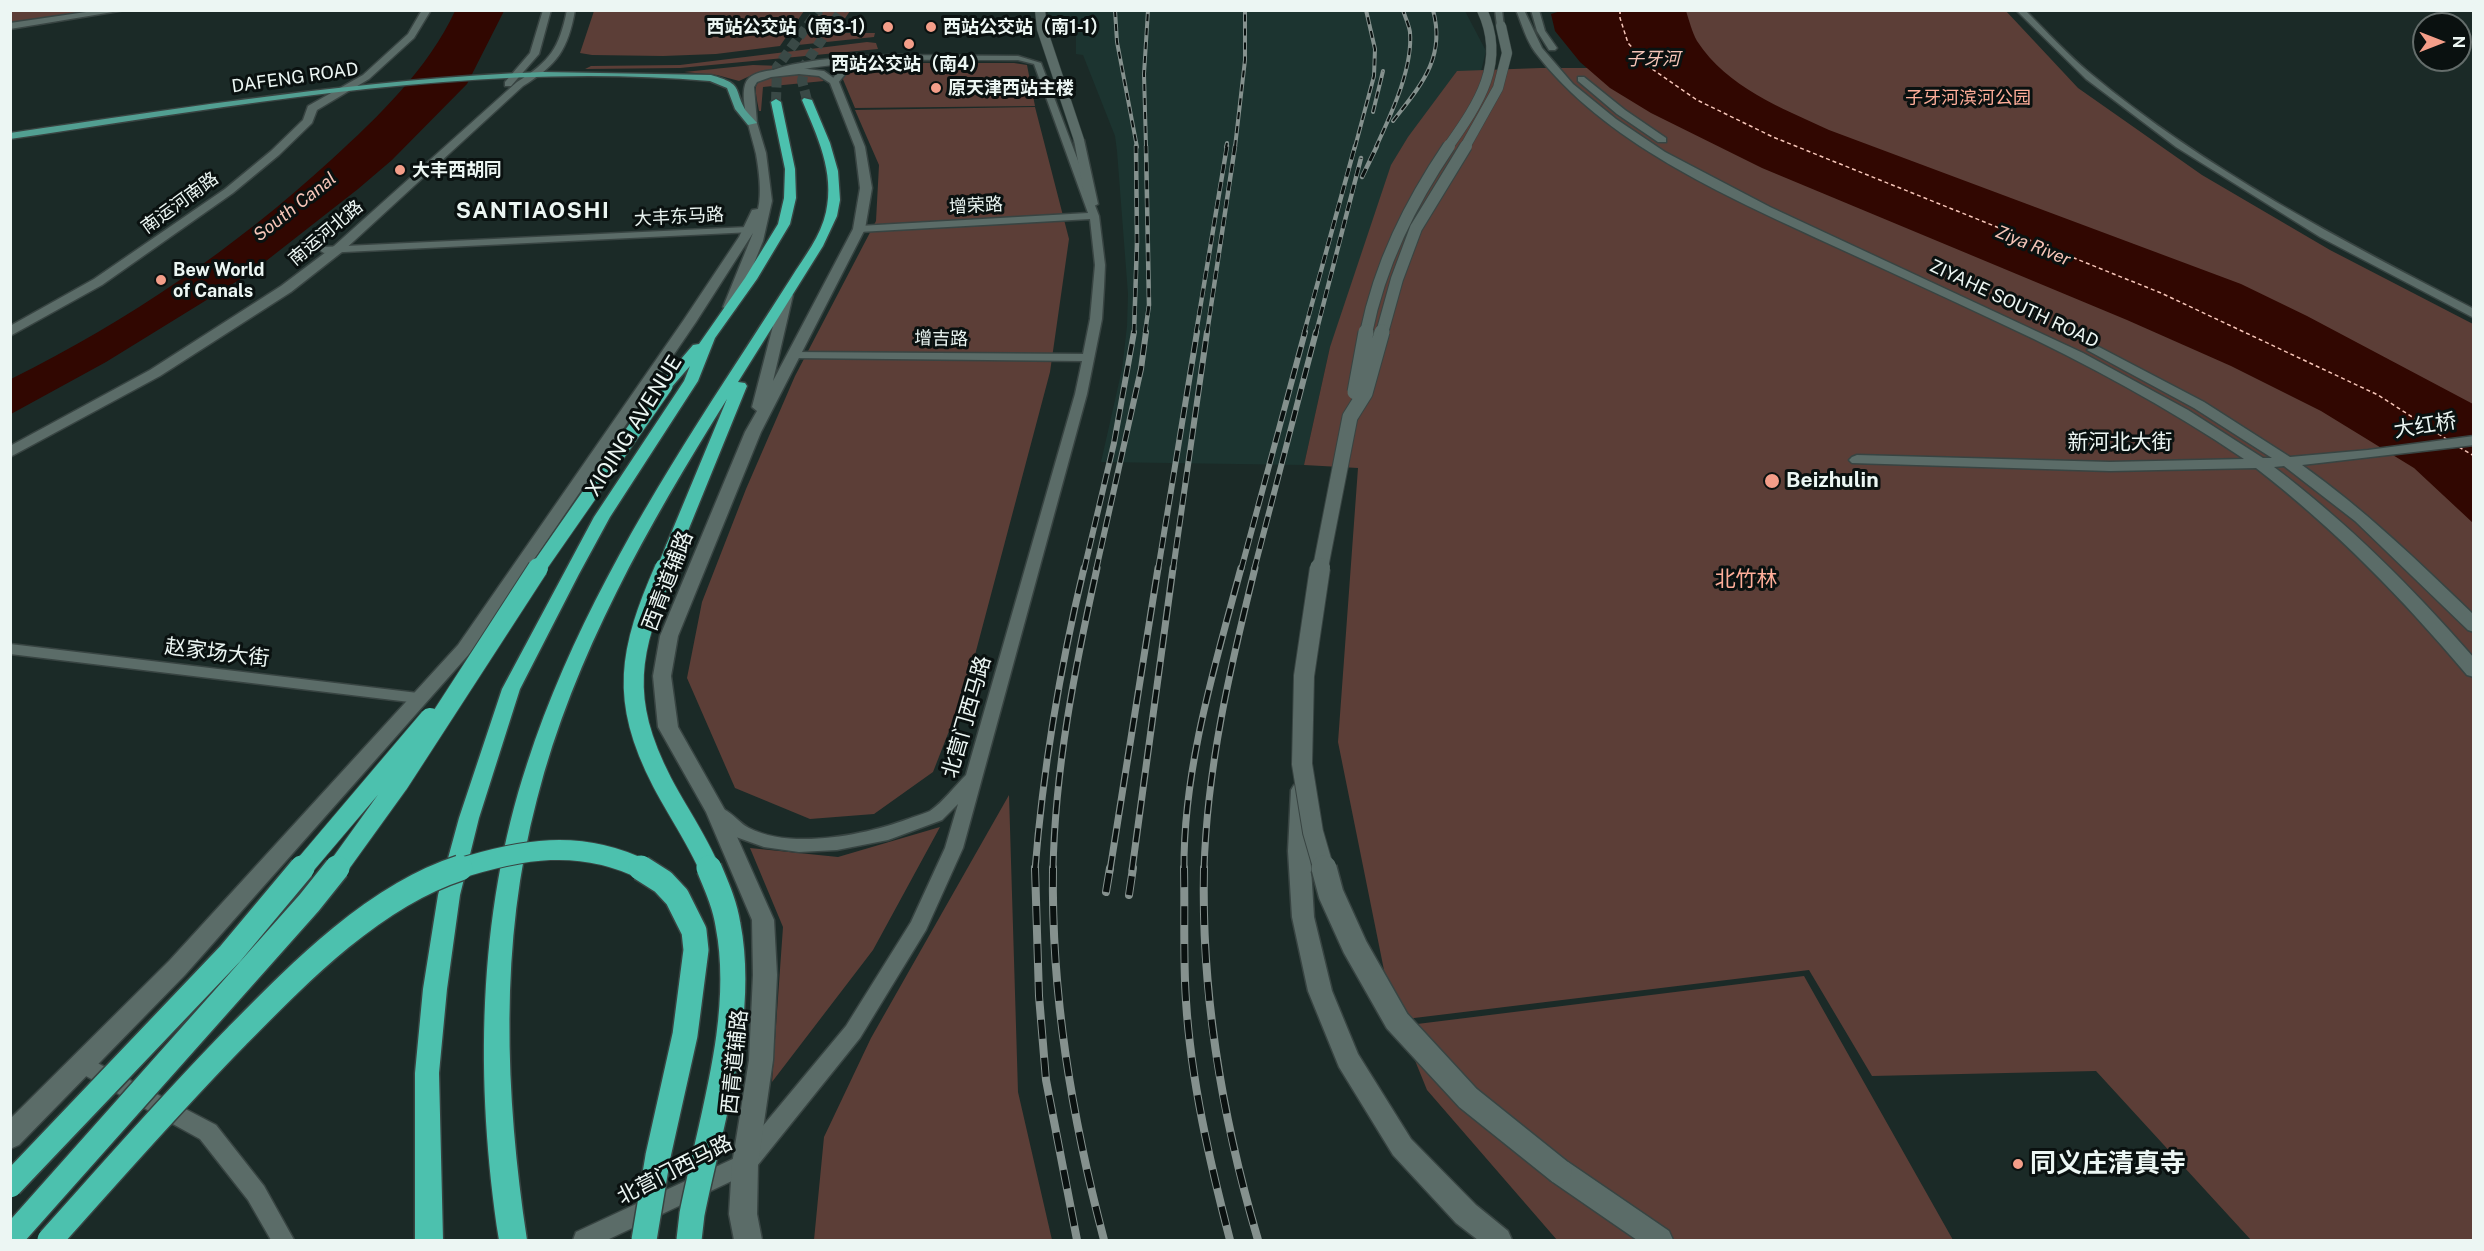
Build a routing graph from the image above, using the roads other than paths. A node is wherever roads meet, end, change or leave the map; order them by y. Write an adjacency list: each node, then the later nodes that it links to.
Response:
1 (121, 10): 13 (street)
2 (417, 10): 22 (street, 南运河南路)
3 (427, 10): 19 (street, 南运河南路)
4 (547, 10): 16 (street)
5 (571, 10): 15 (street)
6 (1040, 10): 29 (street, bridge)
7 (1482, 10): 43 (street, bridge)
8 (1520, 10): 48 (street, ZIYAHE SOUTH ROAD)
9 (1535, 10): 46 (street, ZIYAHE SOUTH ROAD)
10 (2020, 10): 37 (street)
11 (2030, 10): 35 (street)
12 (1500, 18): 43 (street, bridge)
13 (10, 26)
14 (895, 59): 18 (street); 21 (street); 29 (street, 北营门西马路)
15 (550, 64): 16 (main road, DAFENG ROAD); 17 (street, 南运河北路)
16 (521, 70): 17 (main road, DAFENG ROAD); 20 (main road, DAFENG ROAD); 33 (street, 南运河北路)
17 (536, 74): 25 (main road, DAFENG ROAD); 32 (street, 南运河北路)
18 (769, 74): 21 (street); 25 (street)
19 (366, 77): 20 (main road, DAFENG ROAD); 22 (street, 南运河南路)
20 (404, 77): 22 (main road, DAFENG ROAD)
21 (834, 82): 30 (street, 西青道辅路)
22 (351, 83): 26 (main road, DAFENG ROAD); 27 (main road, DAFENG ROAD); 38 (street, 南运河南路)
23 (807, 100): 34 (highway)
24 (776, 102): 36 (highway, XIQING AVENUE)
25 (752, 123): 28 (street)
26 (10, 129)
27 (10, 136)
28 (764, 184): 31 (street); 36 (street)
29 (1093, 210): 30 (street, 增荣路); 42 (street, 北营门西马路)
30 (859, 229): 41 (street, 西青道辅路)
31 (748, 230): 32 (street, 大丰东马路); 58 (street)
32 (338, 249): 33 (street, 大丰东马路); 49 (street, 南运河北路)
33 (324, 250): 47 (street, 南运河北路)
34 (787, 295): 40 (highway); 44 (street)
35 (2474, 306)
36 (729, 307): 39 (highway, XIQING AVENUE)
37 (2474, 314)
38 (10, 332)
39 (708, 338): 57 (highway, bridge); 69 (highway, XIQING AVENUE)
40 (756, 345): 70 (highway); 73 (highway, bridge)
41 (796, 352): 42 (street, 增吉路); 44 (street, 西青道辅路)
42 (1089, 355): 60 (street, 北营门西马路)
43 (1350, 417): 59 (street, bridge)
44 (753, 432): 61 (street, 西青道辅路)
45 (2474, 440): 50 (street, 大红桥)
46 (2257, 441): 48 (street); 52 (street, ZIYAHE SOUTH ROAD)
47 (10, 444)
48 (2232, 445): 53 (street, ZIYAHE SOUTH ROAD)
49 (10, 453)
50 (2384, 454): 52 (street, 新河北大街)
51 (1857, 460): 53 (street, 新河北大街)
52 (2287, 461): 53 (street, 新河北大街); 54 (street, ZIYAHE SOUTH ROAD)
53 (2259, 463): 56 (street, ZIYAHE SOUTH ROAD)
54 (2474, 626)
55 (10, 649): 58 (street, 赵家场大街)
56 (2474, 671)
57 (466, 676): 65 (highway, bridge); 66 (highway, bridge)
58 (418, 698): 62 (street)
59 (1302, 764): 75 (street, bridge); 76 (street, bridge)
60 (972, 779): 61 (street); 64 (street, 北营门西马路)
61 (716, 812): 64 (street, 西青道辅路)
62 (82, 1064): 63 (street); 68 (street)
63 (10, 1137)
64 (745, 1164): 71 (street, 北营门西马路); 74 (street, 西青道辅路)
65 (10, 1185)
66 (10, 1239)
67 (50, 1240): 72 (highway, bridge)
68 (283, 1240)
69 (429, 1240)
70 (513, 1240)
71 (584, 1240)
72 (644, 1240)
73 (689, 1240)
74 (748, 1240)
75 (1498, 1240)
76 (1659, 1240)

